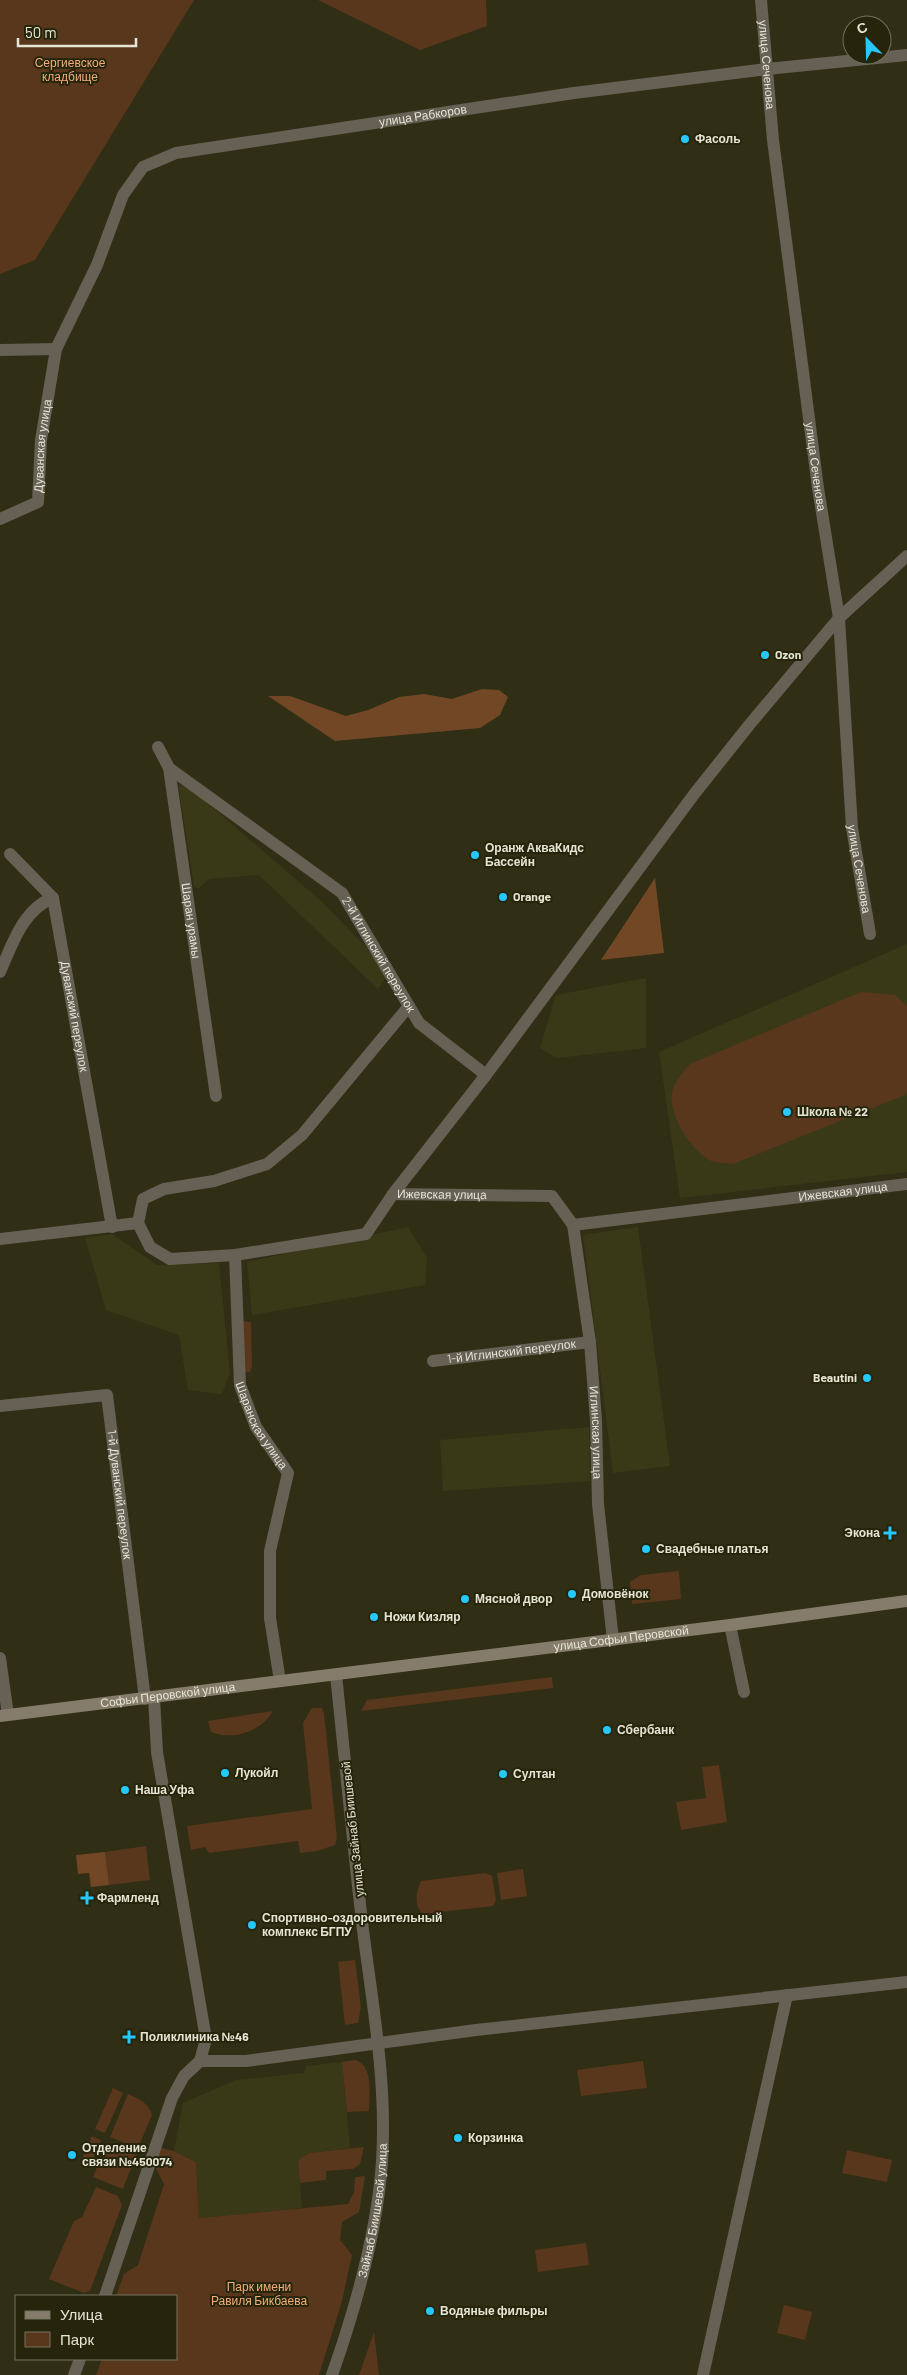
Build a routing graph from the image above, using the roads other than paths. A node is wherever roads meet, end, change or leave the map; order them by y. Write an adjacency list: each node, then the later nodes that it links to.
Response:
1 (761, 0): 3 (street, улица Сеченова)
2 (907, 55): 3 (street, улица Рабкоров)
3 (766, 69): 4 (street, улица Рабкоров); 8 (street, улица Сеченова)
4 (56, 349): 5 (street); 6 (street, Дуванская улица)
5 (0, 350)
6 (0, 519)
7 (907, 556): 8 (street)
8 (839, 618): 13 (street, улица Сеченова); 16 (street)
9 (158, 747): 10 (street, Шаран урамы)
10 (169, 768): 15 (street, 2-й Иглинский переулок); 17 (street, Шаран урамы)
11 (10, 854): 12 (street)
12 (53, 898): 14 (street); 22 (street, Дуванский переулок)
13 (870, 934)
14 (0, 972)
15 (409, 1006): 16 (street, 2-й Иглинский переулок); 20 (street)
16 (486, 1075): 19 (street)
17 (216, 1096)
18 (907, 1184): 21 (street, Ижевская улица)
19 (393, 1194): 21 (street, Ижевская улица); 24 (street, Ижевская улица)
20 (138, 1223): 22 (street); 24 (street, Ижевская улица)
21 (573, 1225): 25 (street, Иглинская улица)
22 (112, 1227): 23 (street)
23 (0, 1239)
24 (235, 1255): 33 (street, Шаранская улица)
25 (590, 1342): 26 (street, 1-й Иглинский переулок); 30 (street, Иглинская улица)
26 (433, 1361)
27 (0, 1406): 35 (street, 1-й Дуванский переулок)
28 (907, 1601): 29 (main road, улица Софьи Перовской)
29 (730, 1625): 30 (main road, улица Софьи Перовской); 34 (street)
30 (613, 1640): 32 (main road, улица Софьи Перовской)
31 (0, 1658): 36 (street)
32 (336, 1675): 33 (main road, Софьи Перовской улица); 39 (street, улица Зайнаб Биишевой)
33 (280, 1681): 35 (main road, Софьи Перовской улица)
34 (744, 1692)
35 (150, 1699): 36 (main road, Софьи Перовской улица); 40 (street)
36 (4, 1715)
37 (907, 1982): 38 (street)
38 (787, 1995): 39 (street); 45 (street)
39 (379, 2042): 40 (street); 44 (street, Зайнаб Биишевой улица)
40 (200, 2060): 41 (street)
41 (105, 2295)
42 (80, 2360): 43 (street)
43 (74, 2375)
44 (332, 2375)
45 (703, 2375)

